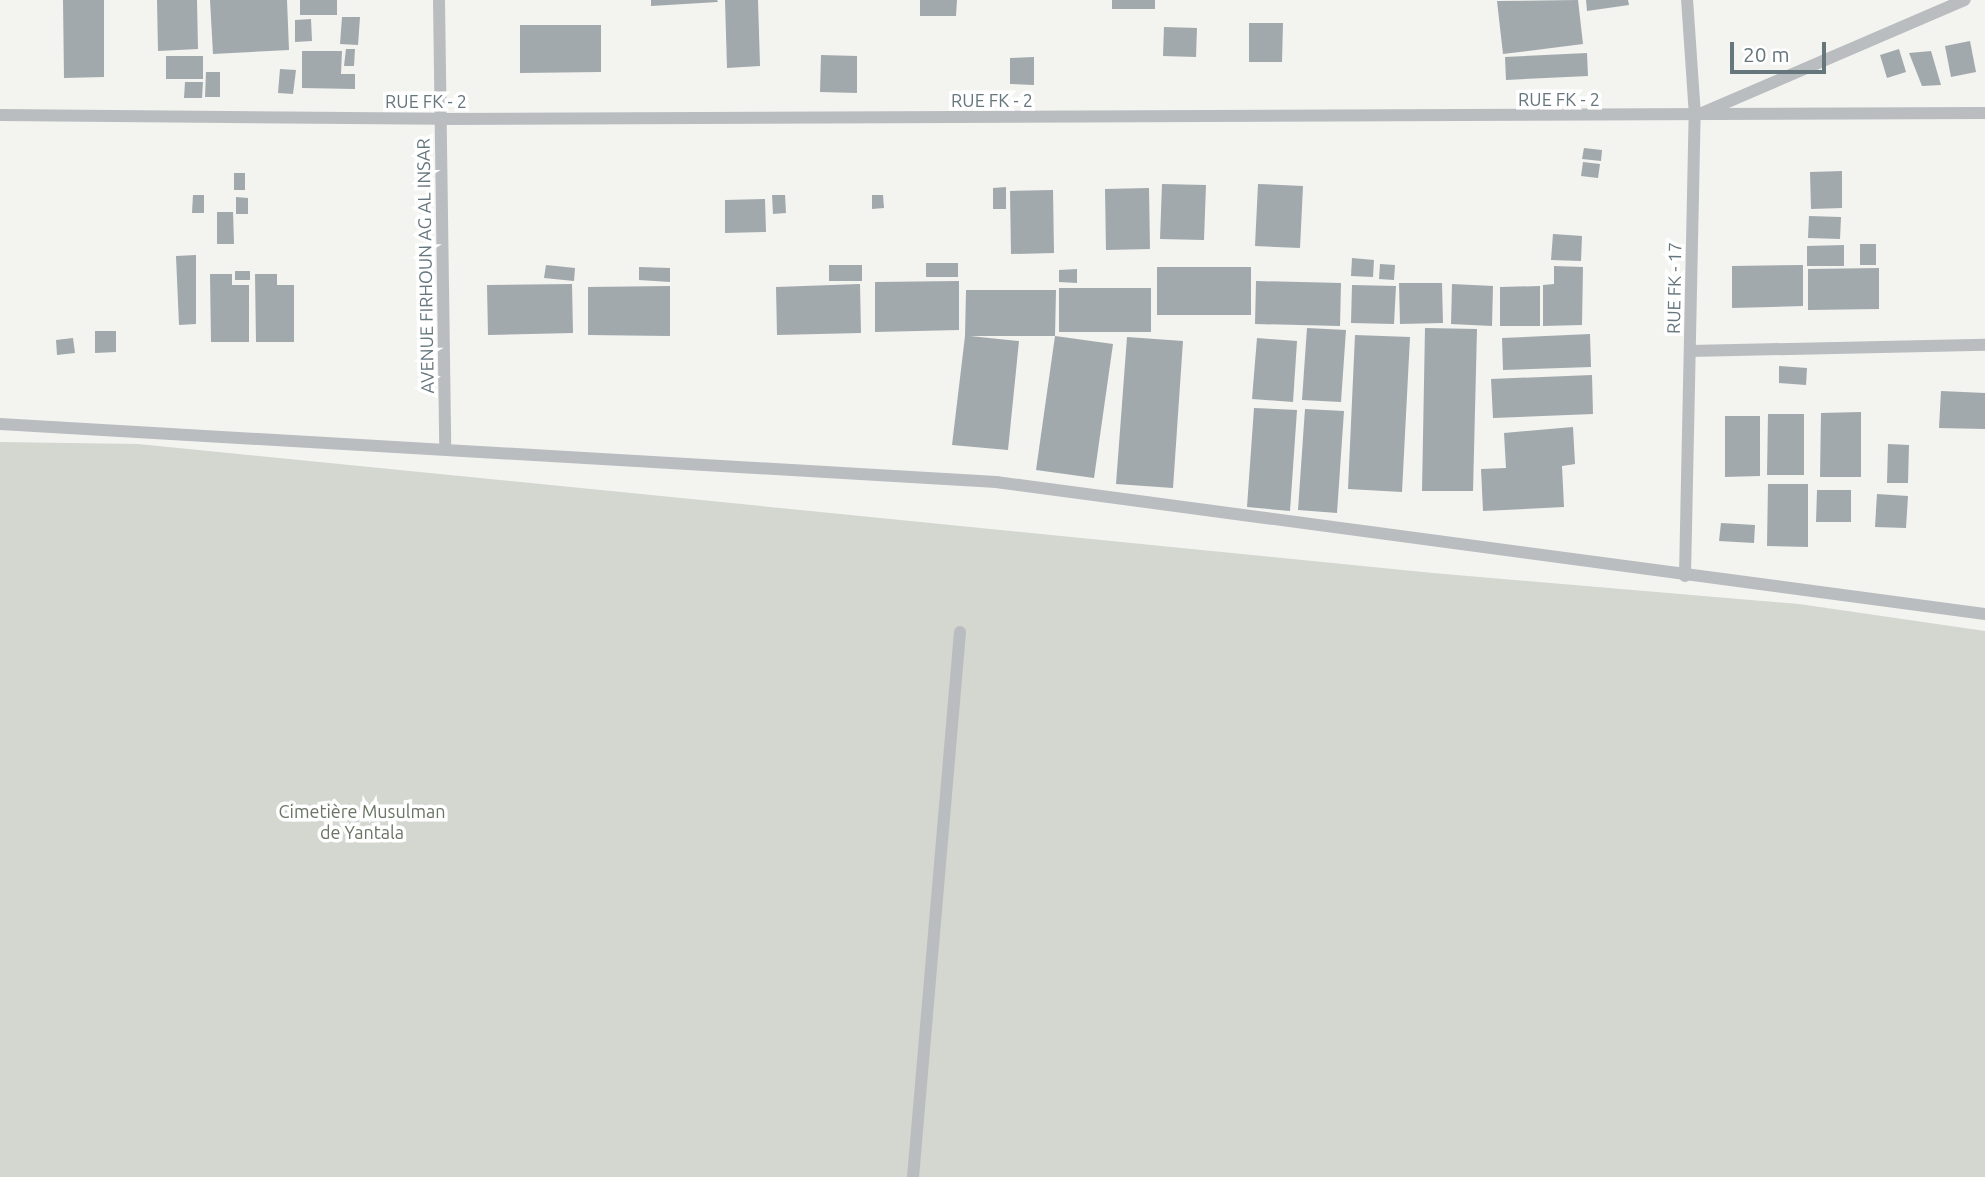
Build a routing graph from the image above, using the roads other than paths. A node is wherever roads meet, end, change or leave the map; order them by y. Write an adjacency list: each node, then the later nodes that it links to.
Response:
1 (439, 0): 7 (street, AVENUE FIRHOUN AG AL INSAR)
2 (1687, 0): 6 (street, RUE FK - 17)
3 (1965, 0): 6 (street)
4 (1985, 113): 6 (street, RUE FK - 2)
5 (0, 115): 7 (street, RUE FK - 2)
6 (1695, 116): 7 (street, RUE FK - 2); 9 (street, RUE FK - 17)
7 (441, 119): 11 (street, AVENUE FIRHOUN AG AL INSAR)
8 (1985, 345): 9 (street)
9 (1690, 351): 12 (street, RUE FK - 17)
10 (0, 424): 11 (street)
11 (445, 448): 12 (street)
12 (1685, 576): 13 (street)
13 (1985, 614)
14 (960, 632): 15 (street)
15 (913, 1177)

